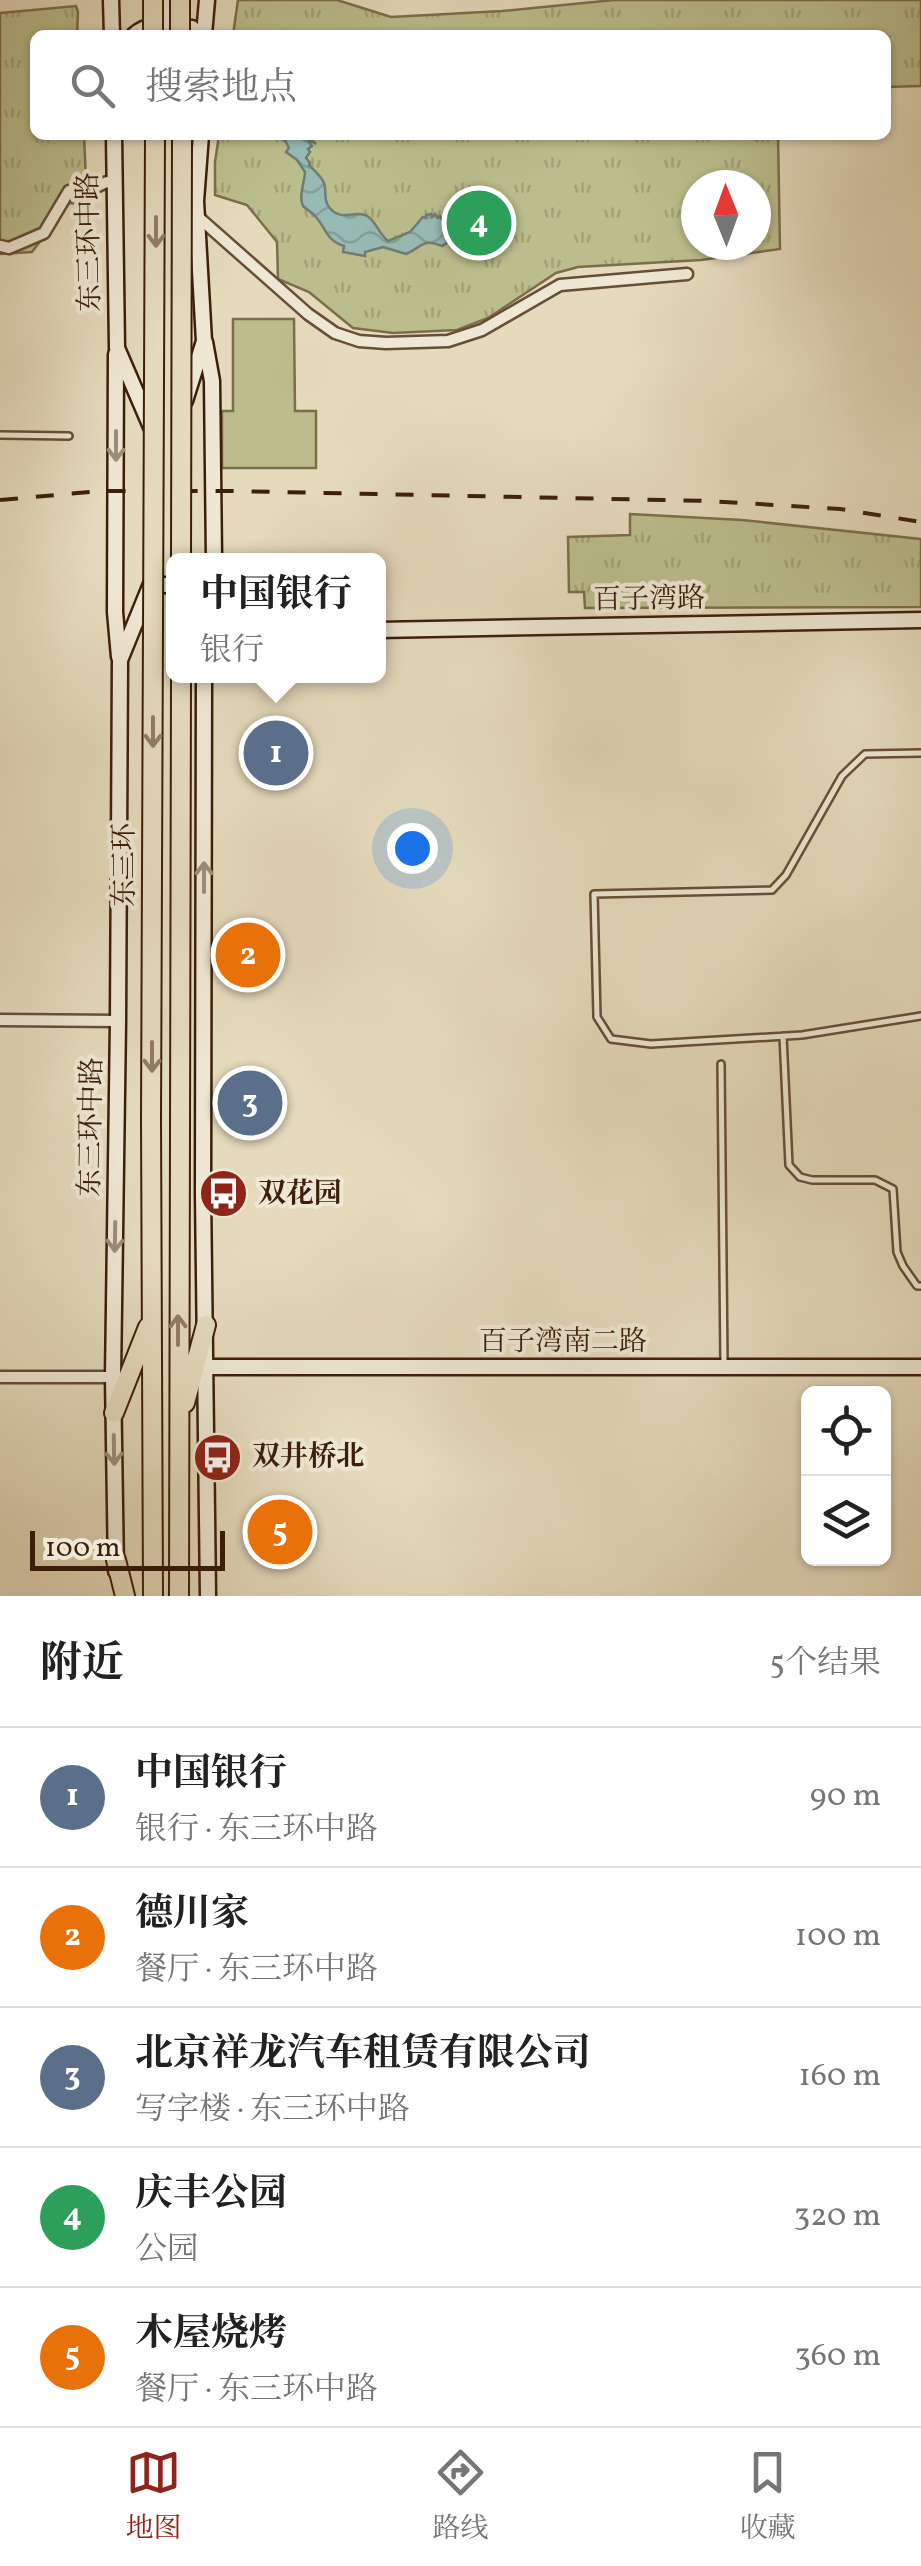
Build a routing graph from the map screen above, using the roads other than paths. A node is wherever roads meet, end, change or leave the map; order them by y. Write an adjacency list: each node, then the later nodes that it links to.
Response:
1 (207, 4): 5 (street)
2 (163, 12): 3 (street); 4 (street)
3 (139, 30)
4 (195, 30)
5 (202, 30)
6 (114, 140): 15 (street, 东三环中路)
7 (155, 140): 37 (highway, 东三环, one-way to 37, bridge)
8 (182, 140): 20 (highway, bridge)
9 (201, 140): 11 (street)
10 (107, 182): 12 (street)
11 (197, 216): 13 (street); 14 (street)
12 (0, 246)
13 (686, 274)
14 (204, 341): 17 (street); 22 (street)
15 (116, 348): 16 (street, 东三环中路); 27 (street, 东三环中路, one-way to 27)
16 (151, 426): 17 (street); 23 (street, 东三环中路)
17 (176, 426): 21 (street)
18 (0, 435): 19 (lane)
19 (68, 436)
20 (179, 553)
21 (179, 553)
22 (214, 553)
23 (151, 586): 24 (street); 27 (street, 东三环中路)
24 (166, 586)
25 (921, 620): 26 (street, 百子湾路)
26 (386, 630)
27 (120, 660): 33 (street, 东三环中路)
28 (180, 683): 45 (highway, 东三环, one-way to 28)
29 (204, 683): 38 (street, one-way to 29)
30 (921, 753): 34 (lane)
31 (921, 1016): 34 (lane)
32 (0, 1020): 33 (street)
33 (118, 1021): 43 (street, 东三环中路, one-way to 43)
34 (783, 1036): 36 (lane)
35 (721, 1064): 40 (lane)
36 (921, 1286)
37 (152, 1317): 44 (highway); 49 (highway, 东三环)
38 (206, 1324): 39 (street); 45 (highway)
39 (206, 1366): 40 (street, 百子湾南二路); 51 (street)
40 (724, 1366): 41 (street, 百子湾南二路)
41 (921, 1367)
42 (0, 1376): 43 (street)
43 (113, 1376): 44 (street, 东三环中路)
44 (114, 1413): 46 (street, 东三环中路, one-way to 46)
45 (178, 1428): 50 (highway, 东三环)
46 (116, 1560): 47 (street, 东三环中路); 48 (highway)
47 (116, 1596)
48 (125, 1596)
49 (153, 1596)
50 (179, 1596)
51 (208, 1596)

